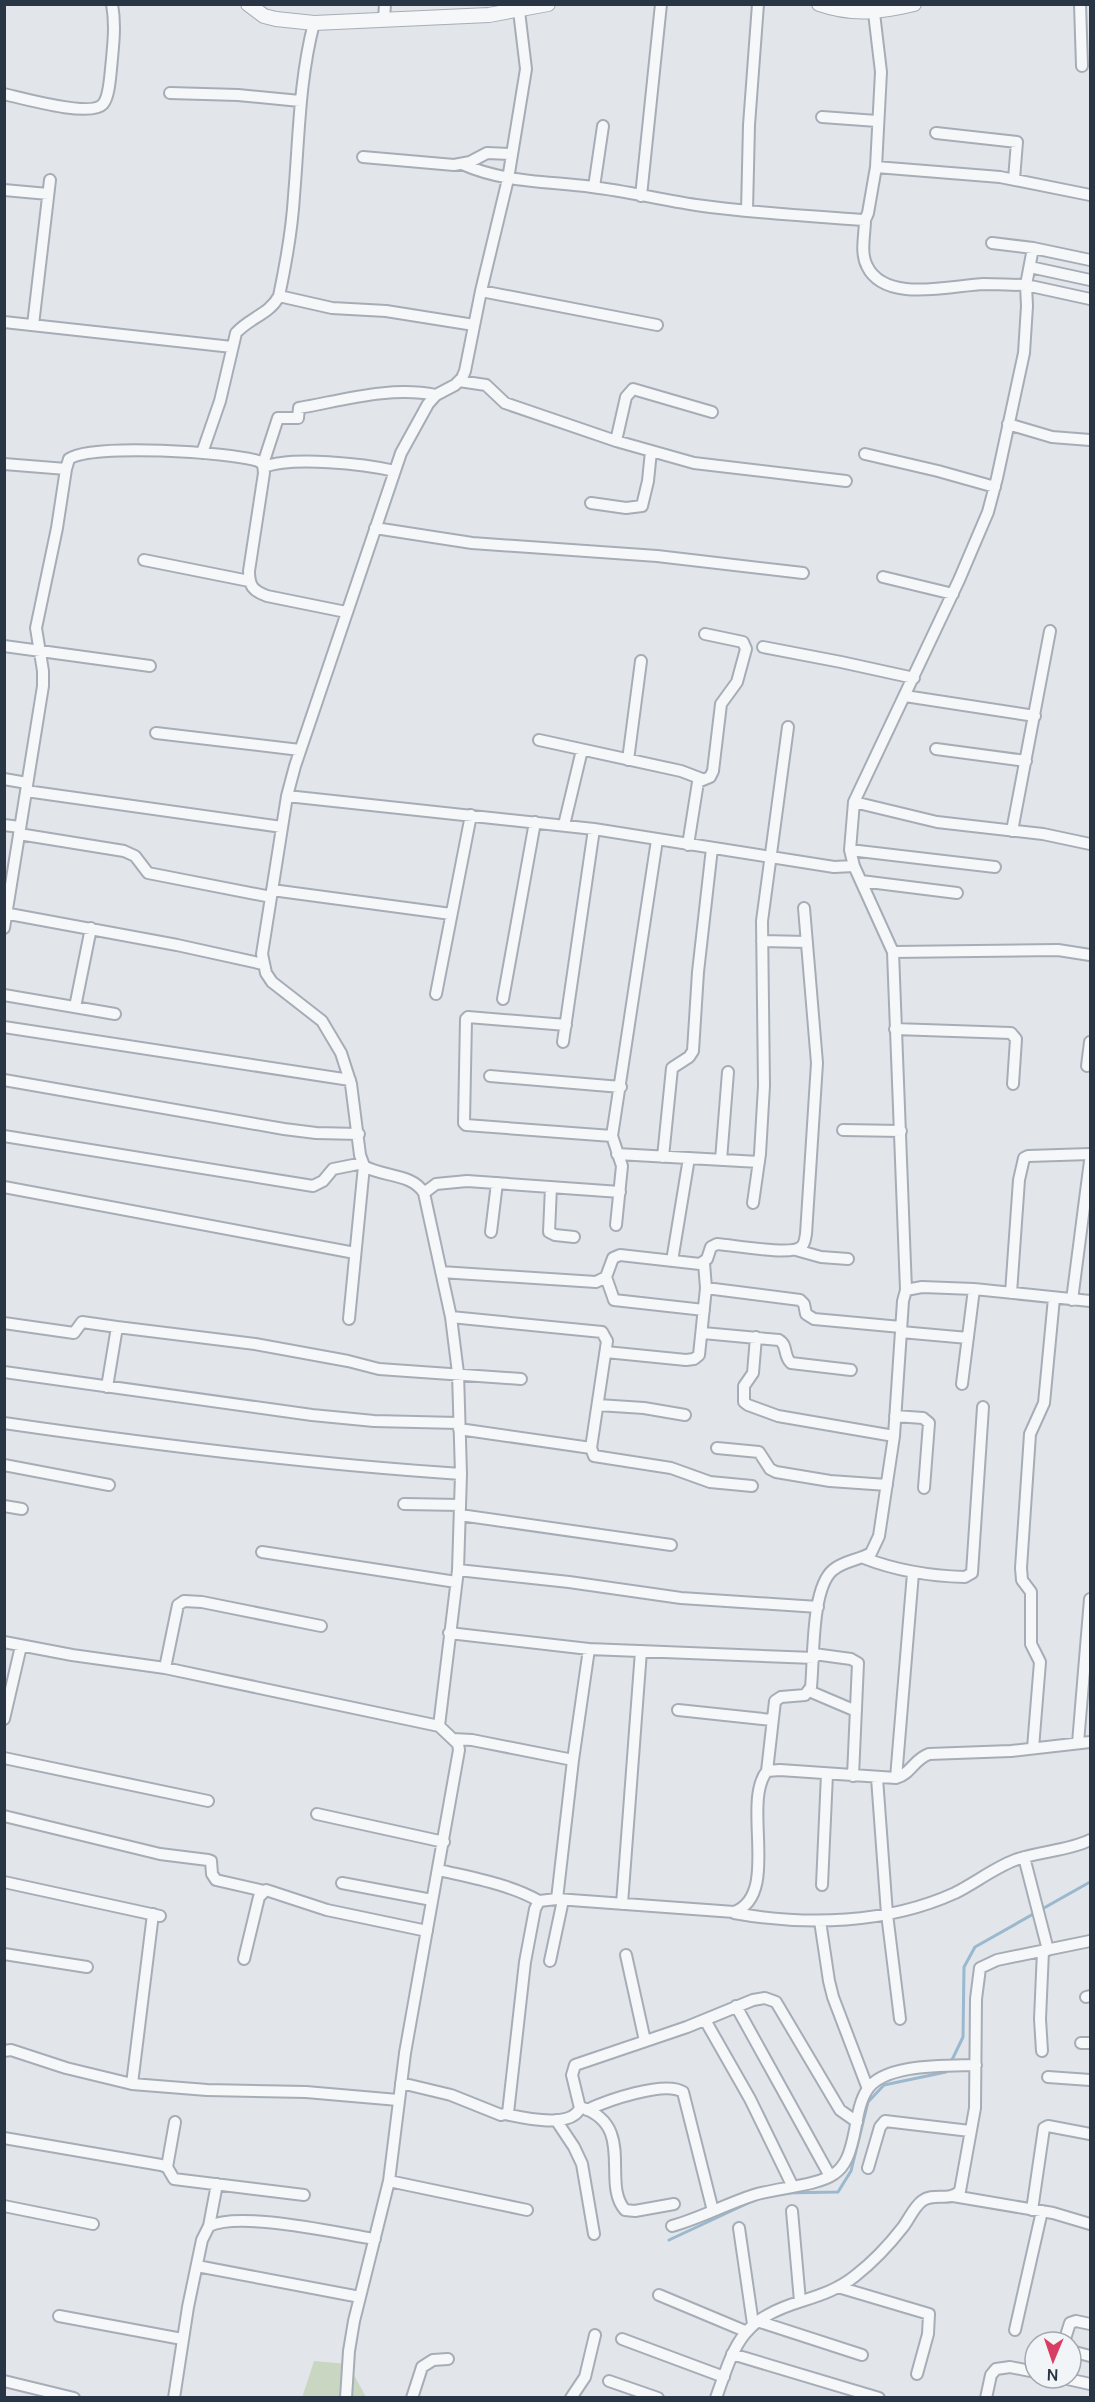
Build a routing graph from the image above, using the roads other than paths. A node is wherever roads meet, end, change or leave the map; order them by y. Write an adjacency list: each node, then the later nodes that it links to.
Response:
1 (112, 4): 15 (street)
2 (248, 4): 12 (street)
3 (662, 4): 32 (street)
4 (758, 4): 33 (street)
5 (819, 4): 11 (street)
6 (914, 4): 11 (street)
7 (1080, 4): 13 (street)
8 (540, 5): 9 (street)
9 (519, 11): 10 (street); 21 (street)
10 (384, 12): 12 (street)
11 (874, 12): 18 (street)
12 (314, 23): 16 (street)
13 (1082, 66)
14 (170, 93): 16 (street)
15 (4, 94)
16 (300, 101): 42 (street)
17 (822, 117): 18 (street)
18 (877, 121): 24 (street)
19 (603, 126): 28 (street)
20 (936, 133): 26 (street)
21 (512, 154): 23 (street); 25 (street)
22 (363, 157): 23 (street)
23 (462, 164): 25 (street)
24 (876, 167): 26 (street); 34 (street)
25 (508, 179): 28 (street); 41 (street)
26 (1014, 179): 31 (street)
27 (50, 180): 30 (street)
28 (594, 187): 32 (street)
29 (4, 190): 30 (street)
30 (48, 194): 45 (street)
31 (1090, 195)
32 (641, 196): 33 (street)
33 (747, 211): 34 (street)
34 (865, 220): 40 (street)
35 (992, 243): 36 (street)
36 (1032, 248): 37 (street); 38 (street)
37 (1090, 260)
38 (1030, 267): 39 (street); 40 (street)
39 (1090, 280)
40 (1026, 285): 43 (street); 52 (street)
41 (481, 291): 46 (street); 47 (street)
42 (279, 296): 46 (street); 48 (street)
43 (1090, 299)
44 (4, 322): 45 (street)
45 (33, 325): 48 (street)
46 (474, 325): 49 (street)
47 (657, 325)
48 (232, 347): 56 (street)
49 (459, 381): 50 (street); 54 (street)
50 (436, 395): 59 (street); 61 (street)
51 (712, 412): 54 (street)
52 (1008, 424): 53 (street); 63 (street)
53 (1090, 440)
54 (616, 441): 55 (street)
55 (651, 451): 62 (street); 64 (street)
56 (202, 453): 59 (street); 60 (street)
57 (865, 454): 63 (street)
58 (4, 464): 60 (street)
59 (263, 465): 61 (street); 69 (street)
60 (66, 469): 76 (street)
61 (395, 471): 65 (street)
62 (846, 481)
63 (995, 487): 70 (street)
64 (591, 503)
65 (375, 528): 67 (street); 71 (street)
66 (144, 560): 69 (street)
67 (803, 573)
68 (884, 577): 70 (street)
69 (249, 581): 71 (street)
70 (953, 594): 79 (street)
71 (346, 612): 86 (street)
72 (1050, 632): 81 (street)
73 (705, 634): 91 (street)
74 (4, 646): 76 (street)
75 (763, 647): 79 (street)
76 (39, 649): 78 (street); 92 (street)
77 (640, 661): 88 (street)
78 (150, 666)
79 (914, 678): 80 (street)
80 (905, 696): 81 (street); 94 (street)
81 (1035, 716): 89 (street)
82 (788, 726): 108 (street)
83 (156, 733): 86 (street)
84 (538, 740): 87 (street)
85 (936, 749): 89 (street)
86 (300, 750): 93 (street)
87 (582, 750): 88 (street); 98 (street)
88 (628, 760): 91 (street)
89 (1026, 761): 102 (street)
90 (4, 779): 92 (street)
91 (702, 779): 105 (street)
92 (26, 787): 99 (street); 101 (street)
93 (287, 796): 95 (street); 99 (street)
94 (854, 802): 102 (street); 107 (street)
95 (471, 815): 96 (street); 117 (street)
96 (535, 822): 98 (street); 127 (street)
97 (4, 825): 101 (street)
98 (564, 825): 100 (street)
99 (282, 827): 113 (street)
100 (594, 829): 103 (street); 130 (street)
101 (20, 831): 109 (street); 113 (street)
102 (1012, 831): 104 (street)
103 (657, 840): 105 (street); 141 (street)
104 (1090, 844)
105 (688, 845): 106 (street)
106 (712, 848): 108 (street); 149 (street)
107 (850, 850): 110 (street); 111 (street)
108 (771, 856): 110 (street); 120 (street)
109 (10, 858): 116 (street)
110 (855, 866): 112 (street)
111 (995, 867)
112 (861, 881): 114 (street); 123 (street)
113 (271, 893): 117 (street); 124 (street)
114 (957, 893)
115 (804, 908): 121 (street)
116 (6, 913): 118 (street); 119 (street)
117 (451, 914): 125 (street)
118 (4, 928)
119 (91, 928): 124 (street); 128 (street)
120 (762, 941): 121 (street); 153 (street)
121 (807, 942): 164 (street)
122 (1090, 951): 123 (street)
123 (893, 952): 132 (street)
124 (262, 964): 139 (street)
125 (436, 994)
126 (4, 995): 128 (street)
127 (503, 999)
128 (75, 1007): 129 (street)
129 (115, 1014)
130 (566, 1025): 133 (street); 146 (street)
131 (4, 1027): 139 (street)
132 (895, 1029): 140 (street); 143 (street)
133 (563, 1042)
134 (1090, 1042): 135 (street)
135 (1087, 1066)
136 (728, 1072): 151 (street)
137 (490, 1076): 141 (street)
138 (4, 1080): 144 (street)
139 (350, 1080): 144 (street)
140 (1013, 1084)
141 (621, 1087): 146 (street)
142 (843, 1130): 143 (street)
143 (901, 1131): 173 (street)
144 (359, 1134): 154 (street)
145 (4, 1136): 154 (street)
146 (612, 1136): 147 (street)
147 (617, 1154): 149 (street); 159 (street)
148 (1090, 1154): 174 (street)
149 (663, 1157): 150 (street)
150 (690, 1158): 151 (street); 167 (street)
151 (721, 1160): 153 (street)
152 (1090, 1161): 176 (street)
153 (759, 1162): 160 (street)
154 (363, 1165): 158 (street); 165 (street)
155 (497, 1183): 157 (street); 158 (street); 162 (street)
156 (4, 1187): 165 (street)
157 (551, 1187): 159 (street); 163 (street)
158 (424, 1192): 169 (street)
159 (620, 1192): 161 (street)
160 (753, 1203)
161 (616, 1225)
162 (491, 1232)
163 (574, 1237)
164 (796, 1250): 166 (street); 168 (street)
165 (355, 1253): 180 (street)
166 (848, 1259)
167 (672, 1261): 168 (street); 170 (street)
168 (704, 1263): 171 (street)
169 (441, 1272): 170 (street); 179 (street)
170 (606, 1277): 178 (street)
171 (706, 1288): 178 (street); 183 (street)
172 (974, 1289): 173 (street); 174 (street); 186 (street)
173 (906, 1290): 183 (street)
174 (1011, 1293): 175 (street)
175 (1054, 1298): 176 (street); 238 (street)
176 (1072, 1299): 177 (street)
177 (1090, 1301)
178 (704, 1310): 184 (street)
179 (451, 1317): 187 (street); 190 (street)
180 (349, 1319)
181 (4, 1323): 182 (street)
182 (117, 1327): 190 (street); 193 (street)
183 (901, 1329): 186 (street); 197 (street)
184 (703, 1333): 185 (street); 187 (street)
185 (756, 1337): 188 (street); 200 (street)
186 (968, 1338): 192 (street)
187 (606, 1352): 194 (street)
188 (851, 1370)
189 (4, 1371): 193 (street)
190 (458, 1374): 191 (street); 199 (street)
191 (520, 1379)
192 (962, 1384)
193 (107, 1387): 199 (street)
194 (598, 1405): 196 (street); 201 (street)
195 (983, 1407): 217 (street)
196 (685, 1415)
197 (895, 1416): 200 (street); 208 (street)
198 (4, 1423): 204 (street)
199 (458, 1426): 201 (street); 204 (street)
200 (894, 1436): 206 (street)
201 (591, 1448): 207 (street)
202 (717, 1448): 206 (street)
203 (4, 1465): 205 (street)
204 (461, 1474): 212 (street)
205 (109, 1485)
206 (887, 1485): 215 (street)
207 (752, 1486)
208 (924, 1488)
209 (404, 1504): 212 (street)
210 (4, 1506): 211 (street)
211 (22, 1509)
212 (460, 1510): 213 (street); 216 (street)
213 (671, 1545)
214 (262, 1552): 218 (street)
215 (864, 1557): 217 (street); 220 (street)
216 (458, 1570): 218 (street); 220 (street)
217 (913, 1573): 245 (street)
218 (456, 1582): 222 (street)
219 (1090, 1599): 237 (street)
220 (818, 1607): 227 (street)
221 (321, 1626): 228 (street)
222 (448, 1633): 225 (street); 234 (street)
223 (4, 1642): 224 (street)
224 (21, 1646): 228 (street); 232 (street)
225 (589, 1649): 226 (street); 240 (street)
226 (641, 1651): 227 (street); 260 (street)
227 (814, 1656): 229 (street); 231 (street)
228 (165, 1668): 234 (street)
229 (809, 1692): 231 (street); 233 (street)
230 (678, 1710): 233 (street)
231 (856, 1711): 243 (street)
232 (4, 1719)
233 (772, 1720): 241 (street)
234 (439, 1726): 235 (street)
235 (453, 1739): 240 (street); 250 (street)
236 (1090, 1742): 237 (street)
237 (1078, 1743): 238 (street)
238 (1033, 1748): 245 (street)
239 (4, 1758): 246 (street)
240 (573, 1760): 257 (street)
241 (767, 1771): 242 (street); 261 (street)
242 (827, 1774): 243 (street); 255 (street)
243 (854, 1776): 244 (street)
244 (877, 1778): 245 (street); 262 (street)
245 (896, 1778)
246 (208, 1801)
247 (317, 1814): 250 (street)
248 (4, 1816): 256 (street)
249 (1090, 1840): 251 (street)
250 (444, 1842): 252 (street)
251 (1024, 1857): 262 (street); 266 (street)
252 (439, 1870): 258 (street); 259 (street)
253 (4, 1882): 282 (street)
254 (342, 1883): 258 (street)
255 (822, 1885)
256 (264, 1891): 264 (street); 269 (street)
257 (560, 1899): 259 (street); 260 (street); 270 (street)
258 (432, 1900): 264 (street)
259 (539, 1901): 286 (street)
260 (622, 1904): 261 (street)
261 (734, 1912): 263 (street)
262 (887, 1914): 263 (street); 273 (street)
263 (820, 1921): 283 (street)
264 (427, 1931): 281 (street)
265 (1090, 1941): 266 (street)
266 (1045, 1950): 277 (street); 278 (street)
267 (4, 1954): 271 (street)
268 (626, 1955): 275 (street)
269 (244, 1959)
270 (550, 1961)
271 (87, 1967)
272 (736, 2006): 274 (street); 289 (street); 295 (street)
273 (900, 2019)
274 (705, 2020): 275 (street); 298 (street)
275 (645, 2041): 285 (street)
276 (4, 2050): 282 (street)
277 (1042, 2051)
278 (976, 2065): 283 (street); 290 (street)
279 (1048, 2077): 280 (street)
280 (1090, 2080)
281 (401, 2083): 284 (street); 286 (street)
282 (132, 2084): 284 (street)
283 (868, 2089): 289 (street)
284 (398, 2100): 296 (street)
285 (583, 2109): 287 (street); 301 (street); 304 (street)
286 (505, 2114): 287 (street)
287 (556, 2120): 312 (street)
288 (176, 2122): 293 (street)
289 (857, 2122): 295 (street)
290 (970, 2131): 294 (street); 300 (street)
291 (1090, 2134): 306 (street)
292 (4, 2138): 293 (street)
293 (167, 2168): 297 (street)
294 (868, 2168)
295 (830, 2176): 298 (street)
296 (389, 2181): 303 (street); 313 (street)
297 (217, 2184): 299 (street); 309 (street)
298 (792, 2185): 304 (street)
299 (304, 2195)
300 (953, 2196): 306 (street); 315 (street)
301 (674, 2204)
302 (4, 2206): 307 (street)
303 (527, 2210)
304 (713, 2211): 310 (street)
305 (792, 2211): 318 (street)
306 (1037, 2211): 308 (street); 322 (street)
307 (93, 2224)
308 (1090, 2224)
309 (209, 2226): 313 (street); 314 (street)
310 (672, 2226)
311 (739, 2228): 321 (street)
312 (594, 2234)
313 (375, 2239): 317 (street)
314 (196, 2266): 317 (street); 325 (street)
315 (838, 2287): 318 (street); 331 (street)
316 (659, 2295): 321 (street)
317 (360, 2297): 337 (street)
318 (800, 2301): 321 (street)
319 (59, 2316): 325 (street)
320 (1090, 2324): 323 (street)
321 (752, 2325): 327 (street); 328 (street)
322 (1015, 2330)
323 (1068, 2330)
324 (595, 2335): 339 (street)
325 (182, 2339): 336 (street)
326 (622, 2339): 332 (street)
327 (732, 2354): 332 (street); 342 (street)
328 (862, 2355)
329 (448, 2359): 338 (street)
330 (1023, 2370): 343 (street)
331 (917, 2374)
332 (724, 2377): 341 (street)
333 (4, 2380): 335 (street)
334 (609, 2381): 340 (street)
335 (74, 2397)
336 (174, 2397)
337 (346, 2397)
338 (412, 2397)
339 (571, 2397)
340 (658, 2397)
341 (716, 2397)
342 (879, 2397)
343 (986, 2397)

